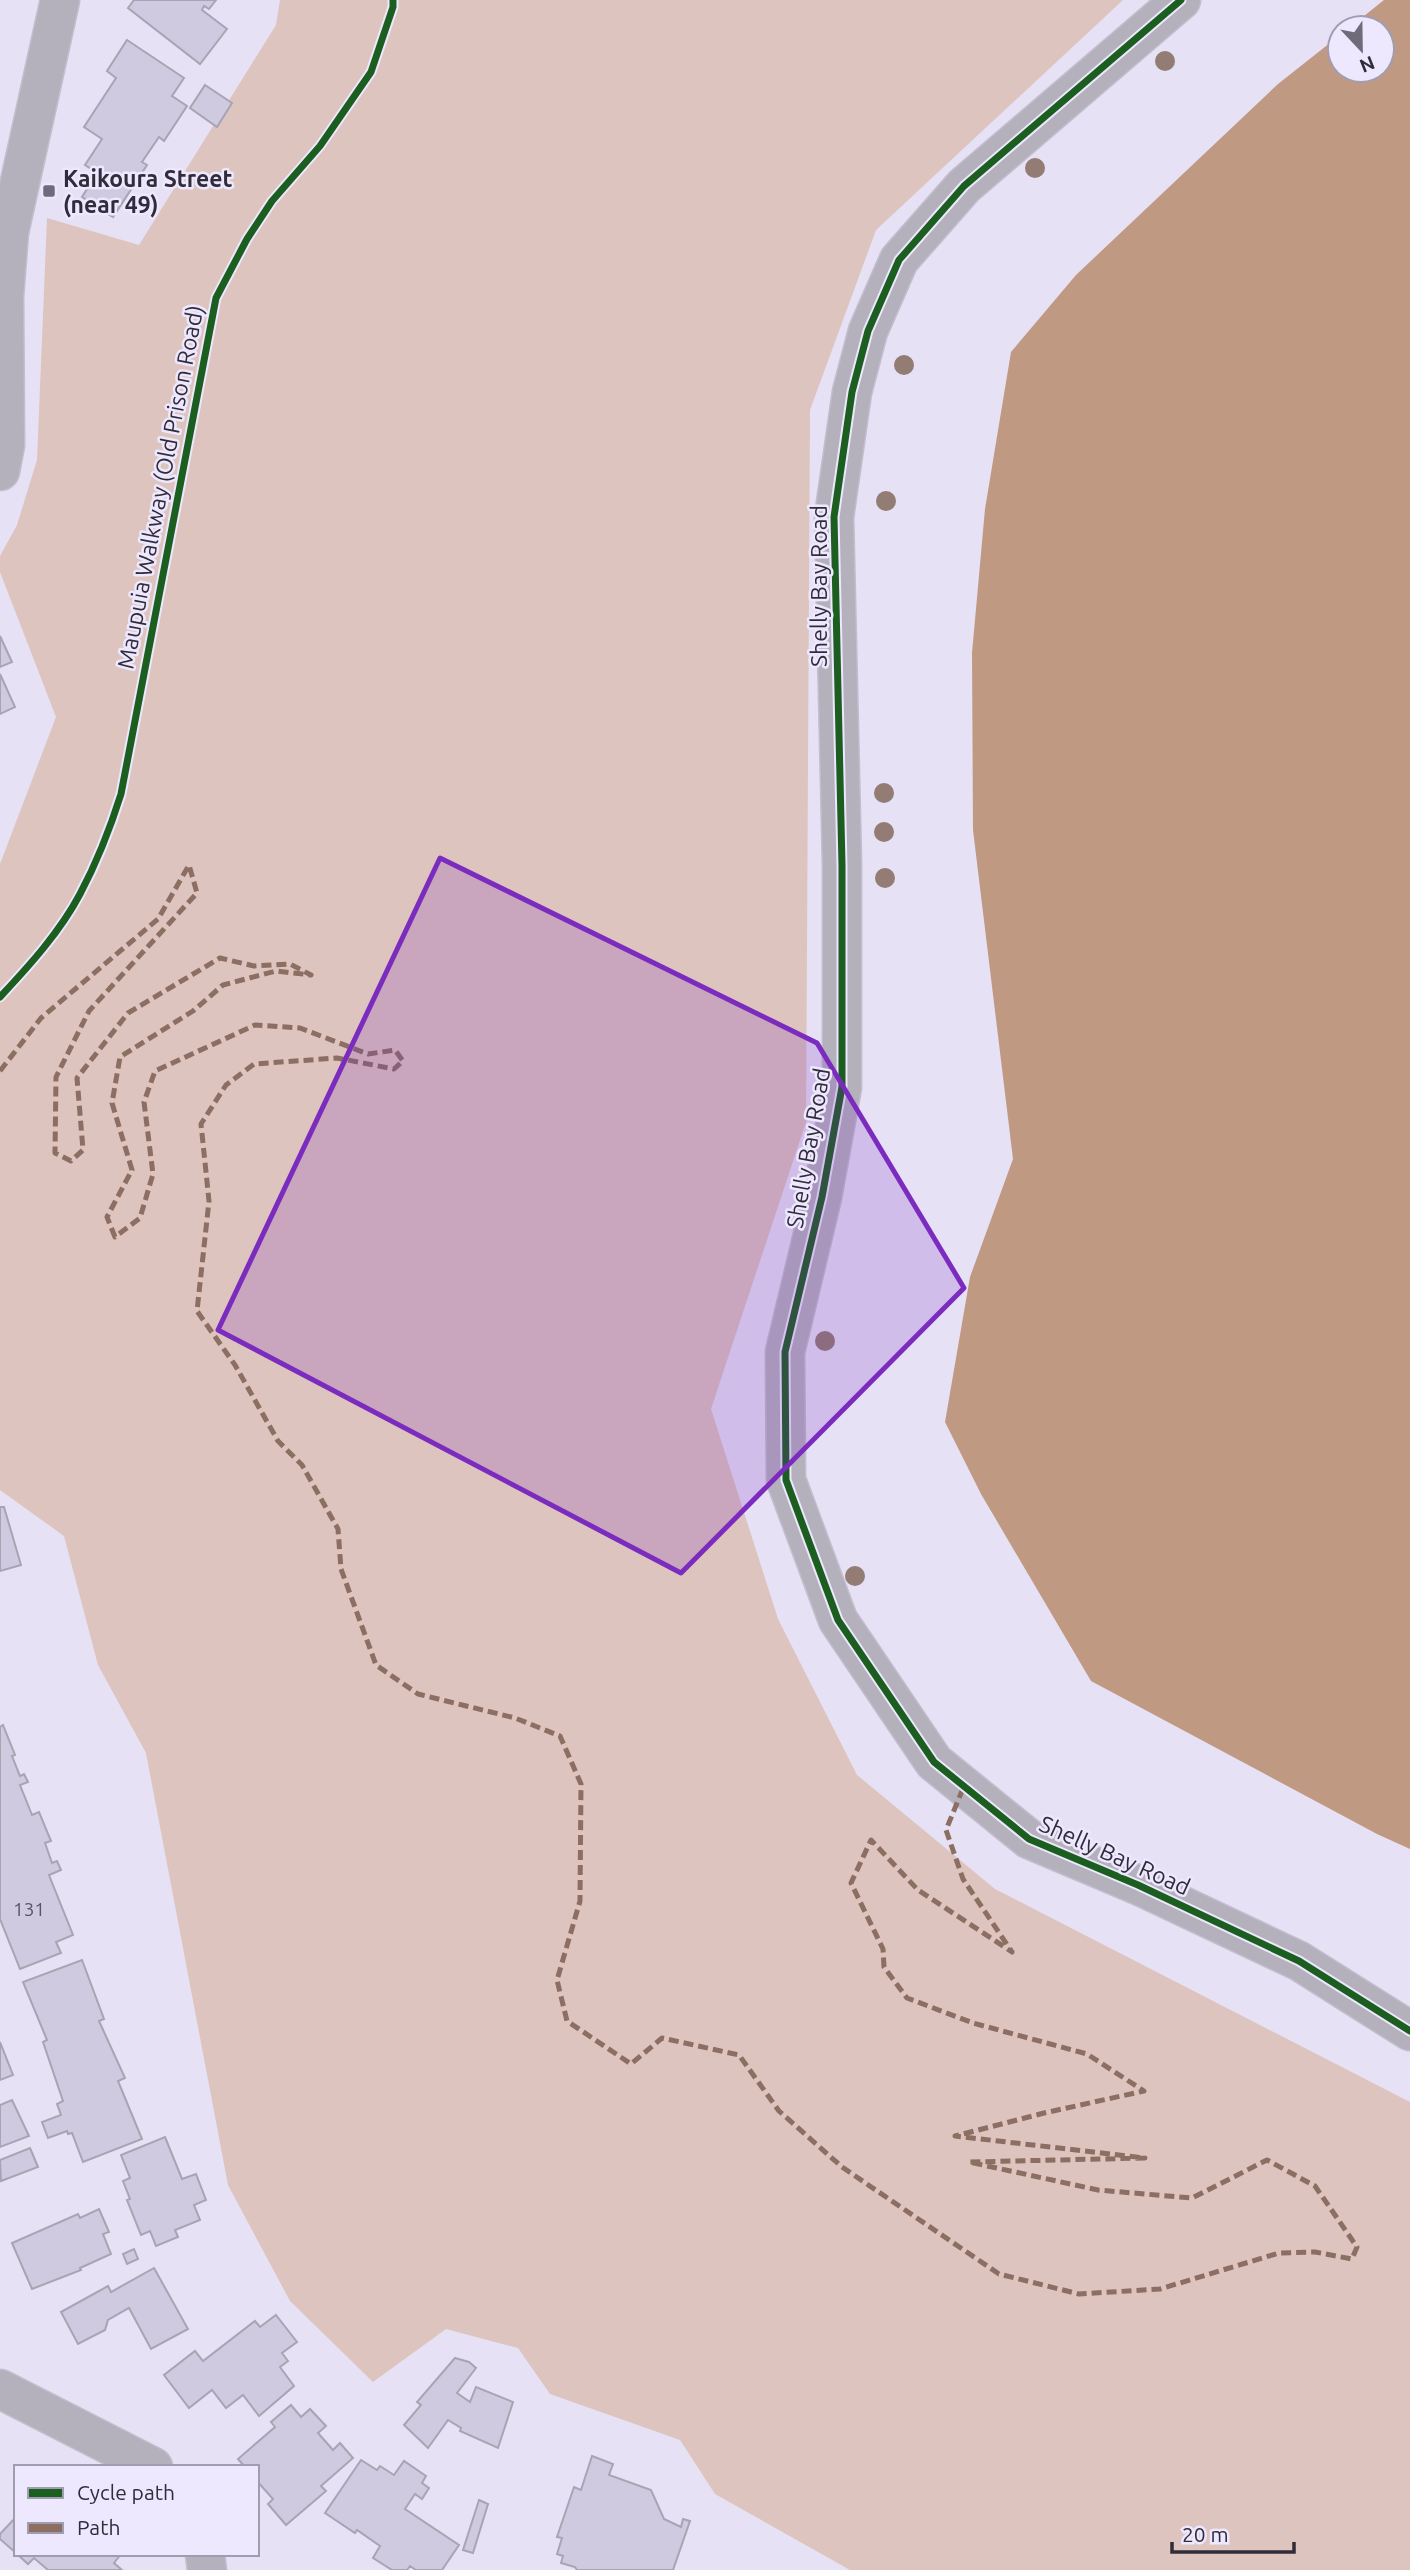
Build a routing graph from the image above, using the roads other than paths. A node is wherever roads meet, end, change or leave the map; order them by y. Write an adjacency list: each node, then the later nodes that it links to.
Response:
1 (60, 0): 3 (street)
2 (1181, 0): 4 (street, Shelly Bay Road)
3 (0, 471)
4 (1410, 2031)
5 (0, 2389): 6 (street)
6 (151, 2465)

